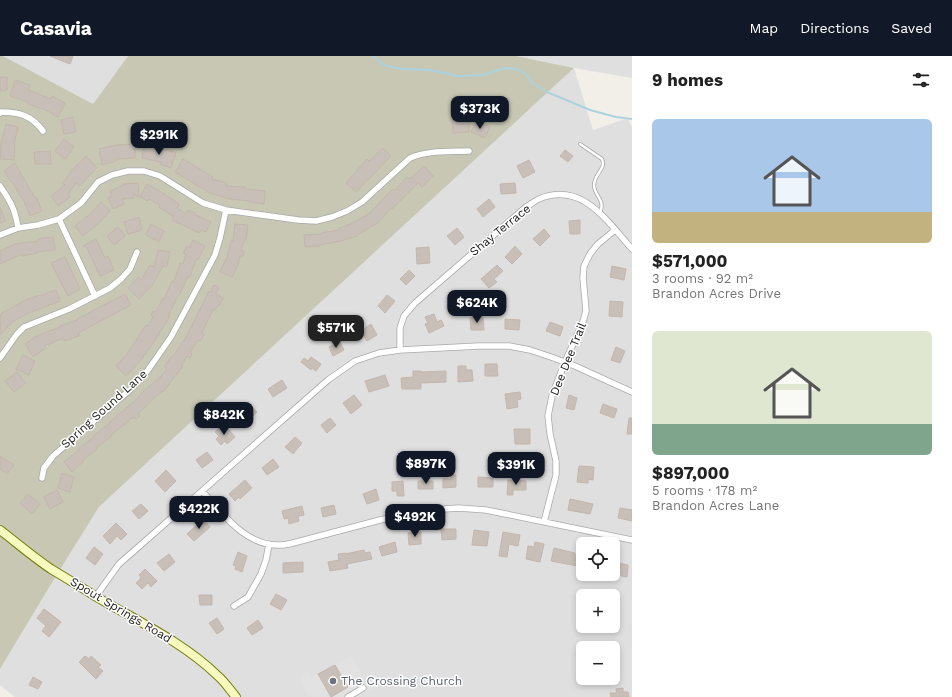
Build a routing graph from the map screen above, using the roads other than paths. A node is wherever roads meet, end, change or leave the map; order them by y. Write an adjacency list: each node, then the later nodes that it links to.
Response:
1 (0, 113): 2 (street)
2 (43, 131)
3 (580, 144): 7 (lane)
4 (469, 151): 6 (street)
5 (0, 186): 9 (street)
6 (226, 210): 8 (street); 19 (street, Spring Sound Lane)
7 (599, 213): 10 (street, Shay Terrace); 15 (street, Shay Terrace)
8 (59, 219): 9 (street); 14 (street)
9 (18, 228): 11 (street)
10 (615, 230): 12 (street, Shay Terrace); 17 (street, Dee Dee Trail)
11 (0, 235)
12 (632, 249)
13 (137, 252): 14 (street)
14 (95, 296): 16 (street)
15 (400, 350): 17 (street); 20 (street)
16 (0, 358)
17 (565, 362): 18 (street); 21 (street, Dee Dee Trail)
18 (632, 392)
19 (42, 478)
20 (202, 491): 24 (street); 25 (street)
21 (544, 522): 23 (street); 24 (street)
22 (0, 530): 25 (street, Spout Springs Road)
23 (632, 540)
24 (269, 544): 26 (street)
25 (96, 596): 28 (street, Spout Springs Road)
26 (234, 606)
27 (363, 688): 29 (street)
28 (236, 697)
29 (348, 697)

